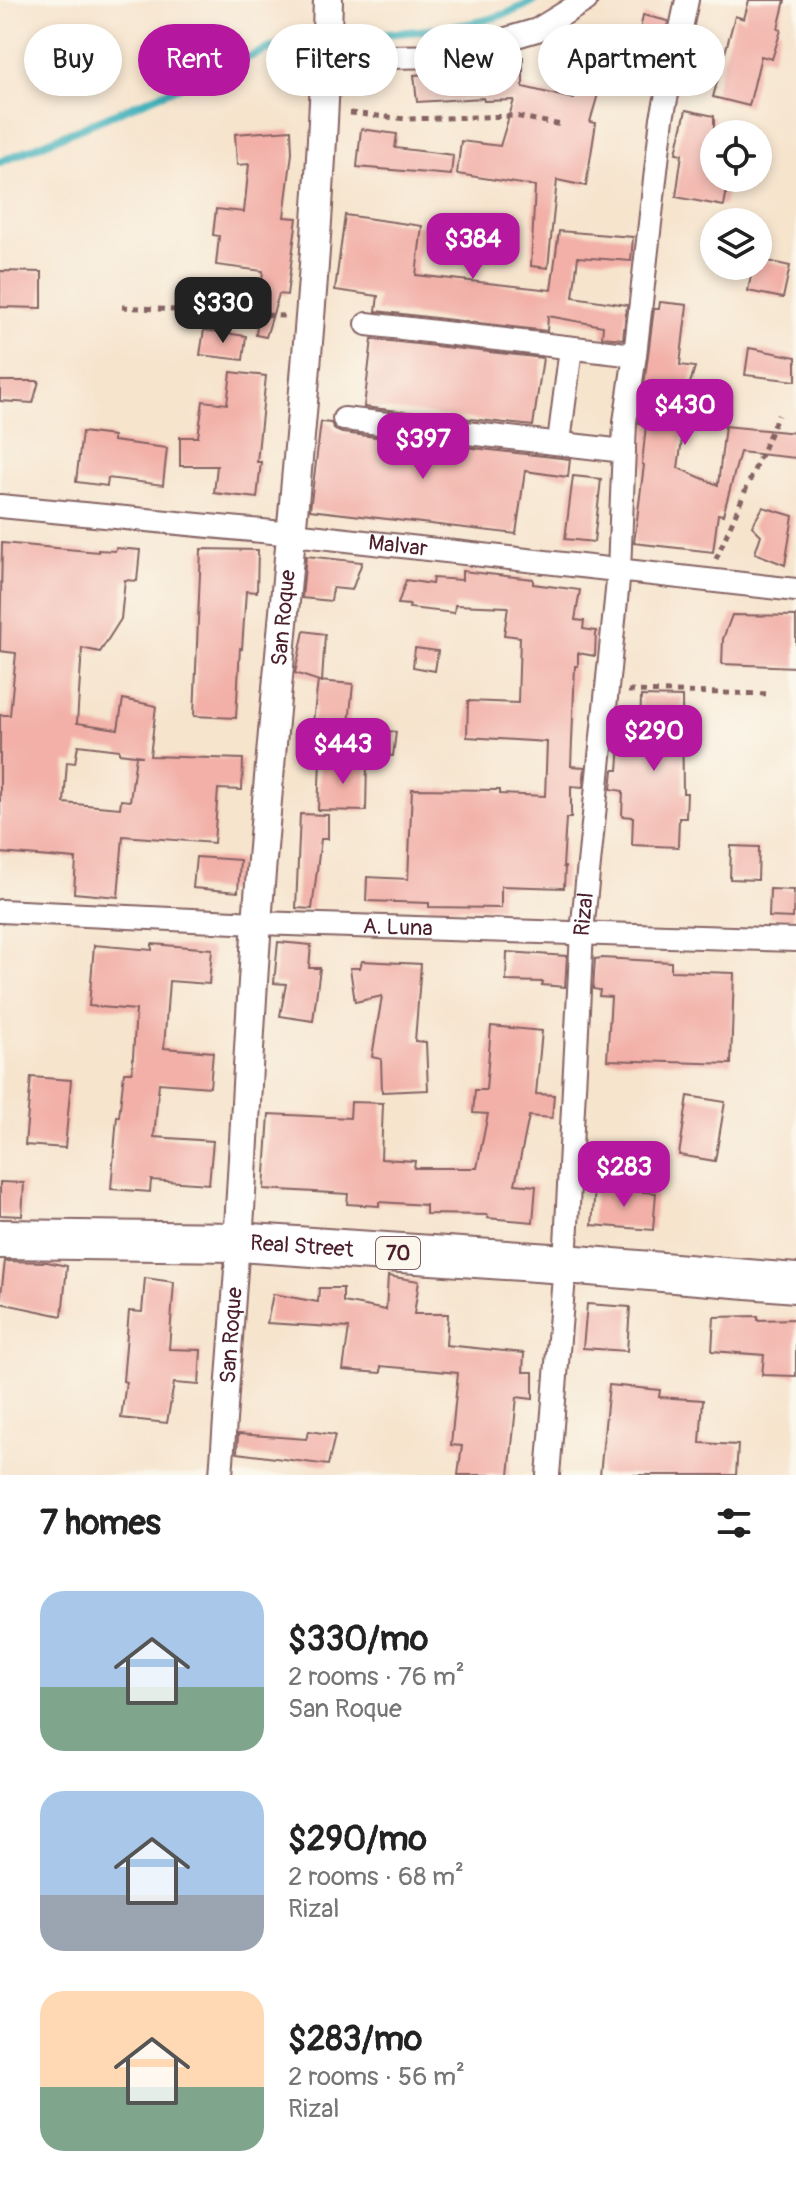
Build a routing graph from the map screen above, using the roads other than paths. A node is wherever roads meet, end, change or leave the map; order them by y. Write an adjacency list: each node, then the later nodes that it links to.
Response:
1 (328, 0): 4 (street, San Roque)
2 (586, 0): 5 (street)
3 (687, 0): 9 (street, Rizal)
4 (327, 24)
5 (398, 57)
6 (325, 96): 14 (street, San Roque)
7 (367, 324): 8 (street)
8 (571, 348): 9 (street); 11 (street)
9 (635, 355): 12 (street, Rizal)
10 (344, 419): 11 (street)
11 (559, 442): 12 (street)
12 (624, 451): 15 (street, Rizal)
13 (0, 506): 14 (street, Malvar)
14 (293, 534): 15 (street, Malvar); 18 (street, San Roque)
15 (619, 571): 16 (street, Malvar); 19 (street, Rizal)
16 (796, 590)
17 (0, 911): 18 (street, A. Luna)
18 (257, 923): 19 (street, A. Luna); 22 (street, San Roque)
19 (582, 932): 20 (street, A. Luna); 23 (street, Rizal)
20 (796, 940)
21 (0, 1239): 22 (highway, Real Street / 70)
22 (238, 1242): 23 (highway, Real Street / 70); 25 (street, San Roque)
23 (565, 1264): 24 (highway, Real Street / 70); 26 (street, Rizal)
24 (796, 1283)
25 (221, 1475)
26 (548, 1475)

